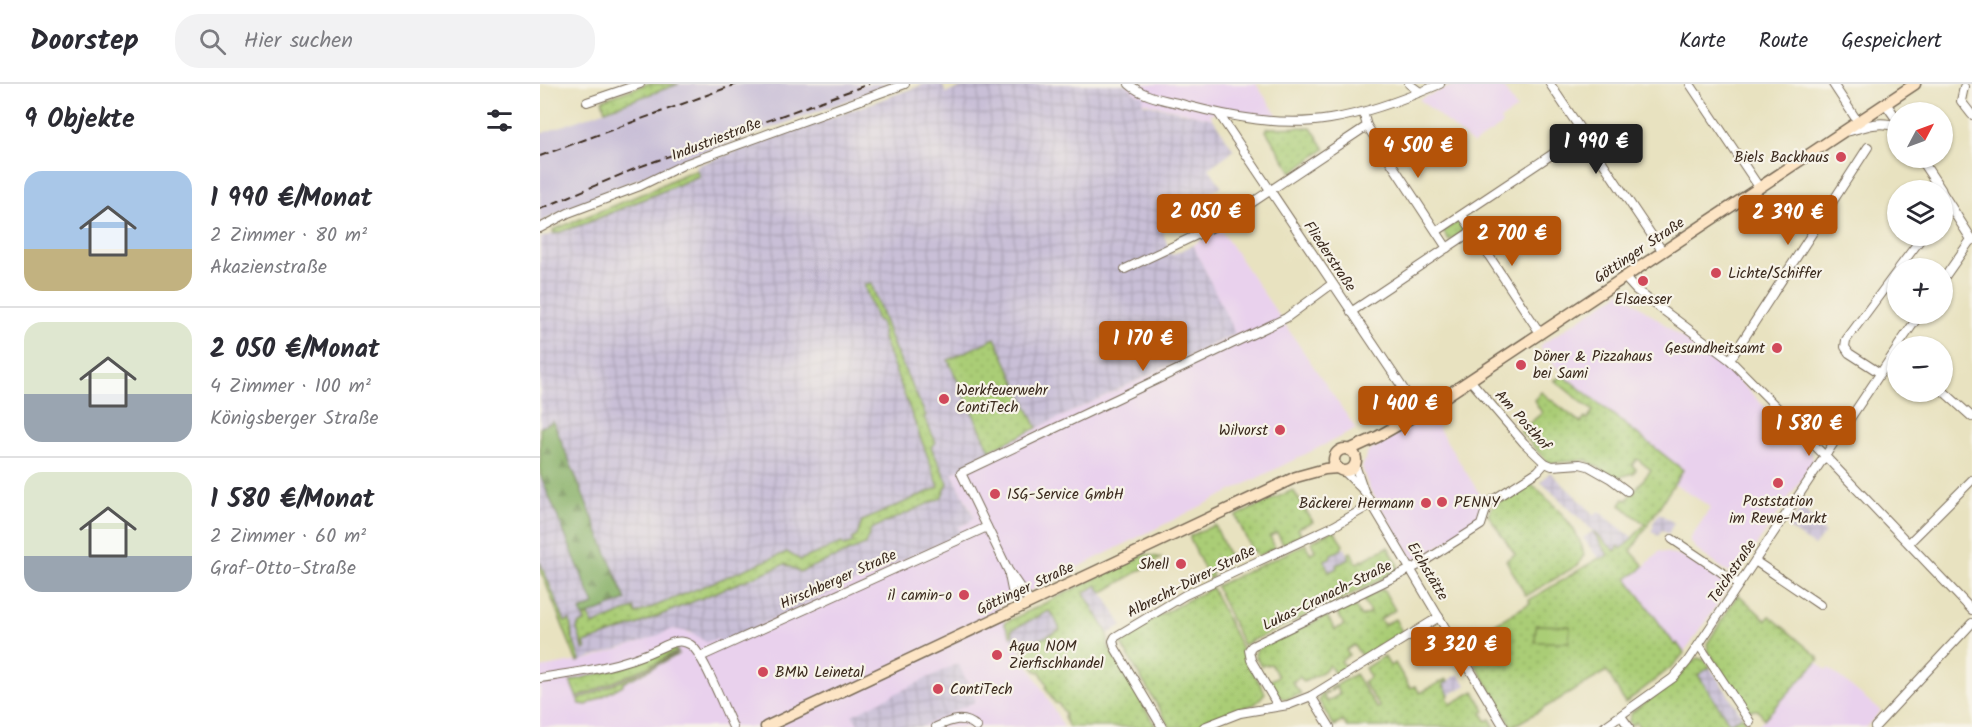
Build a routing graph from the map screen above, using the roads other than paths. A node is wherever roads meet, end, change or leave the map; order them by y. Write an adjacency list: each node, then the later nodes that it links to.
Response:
1 (640, 84): 12 (street)
2 (905, 84): 28 (street, Industriestraße)
3 (1129, 84): 16 (street)
4 (1409, 84): 11 (street)
5 (1440, 84): 11 (street)
6 (1550, 84): 21 (street)
7 (1690, 84): 24 (street)
8 (1833, 84): 18 (street)
9 (1915, 84): 13 (main road, Göttinger Straße)
10 (1964, 87): 17 (street)
11 (1420, 93): 15 (street)
12 (587, 102)
13 (1890, 102)
14 (1887, 104): 18 (main road, Göttinger Straße)
15 (1363, 112): 16 (street); 20 (street)
16 (1220, 114): 25 (street, Fliederstraße)
17 (1972, 115)
18 (1858, 123): 22 (main road, Göttinger Straße)
19 (1887, 124): 22 (street)
20 (1367, 126): 25 (street); 29 (street)
21 (1584, 133): 27 (street); 34 (street)
22 (1842, 133): 24 (main road, Göttinger Straße)
23 (1868, 147): 43 (street)
24 (1760, 188): 34 (main road, Göttinger Straße)
25 (1270, 191): 37 (street); 39 (street, Fliederstraße)
26 (1953, 211): 31 (street)
27 (1462, 215): 29 (street); 30 (street)
28 (540, 228)
29 (1437, 231): 33 (street)
30 (1472, 231): 33 (street); 42 (street)
31 (1972, 239): 36 (street)
32 (1915, 246): 35 (street)
33 (1447, 248): 41 (street)
34 (1663, 252): 38 (main road, Göttinger Straße)
35 (1906, 258)
36 (1953, 266)
37 (1125, 269)
38 (1624, 278): 42 (main road, Göttinger Straße); 43 (street)
39 (1332, 284): 41 (street, Fliederstraße); 60 (street)
40 (1887, 284): 45 (street)
41 (1351, 312): 48 (street, Fliederstraße)
42 (1540, 333): 46 (main road, Göttinger Straße)
43 (1730, 360): 51 (street)
44 (1887, 364): 45 (street, Teichstraße)
45 (1880, 373): 51 (street, Teichstraße)
46 (1470, 380): 48 (main road, Göttinger Straße); 53 (street, Am Posthof)
47 (1953, 400): 49 (street)
48 (1419, 412): 52 (main road, Göttinger Straße)
49 (1972, 417)
50 (1336, 454): 52 (main road, Göttinger Straße); 54 (main road); 55 (main road, Göttinger Straße)
51 (1826, 456): 62 (street); 63 (street, Teichstraße)
52 (1353, 458): 54 (main road, Göttinger Straße); 57 (street, Eichstätte)
53 (1545, 463): 58 (street, Am Posthof); 64 (street)
54 (1341, 470): 55 (main road, Göttinger Straße); 57 (street, Eichstätte)
55 (1296, 477): 66 (main road, Göttinger Straße)
56 (1972, 480): 62 (street)
57 (1364, 491): 59 (street, Eichstätte)
58 (1627, 491)
59 (1372, 504): 64 (street, Eichstätte); 82 (street, Albrecht-Dürer-Straße)
60 (987, 527): 66 (street); 72 (street, Hirschberger Straße)
61 (1672, 539): 65 (street)
62 (1909, 543): 68 (street)
63 (1755, 561): 65 (street, Teichstraße); 67 (street)
64 (1410, 569): 69 (street, Eichstätte); 75 (street, Lukas-Cranach-Straße)
65 (1739, 584): 71 (street, Teichstraße)
66 (1025, 604): 79 (main road, Göttinger Straße)
67 (1820, 605)
68 (1972, 610)
69 (1439, 616): 74 (street); 85 (street, Eichstätte)
70 (1972, 623): 88 (street)
71 (1699, 645): 76 (street, Teichstraße); 77 (street)
72 (700, 657): 73 (street); 78 (street)
73 (540, 678)
74 (1311, 696): 75 (street); 84 (street)
75 (1278, 706): 83 (street)
76 (1620, 716): 86 (street, Teichstraße); 87 (street)
77 (1750, 722)
78 (733, 727)
79 (766, 727)
80 (936, 727): 81 (street)
81 (977, 727)
82 (1162, 727)
83 (1204, 727)
84 (1330, 727)
85 (1504, 727)
86 (1604, 727)
87 (1629, 727)
88 (1875, 727)

